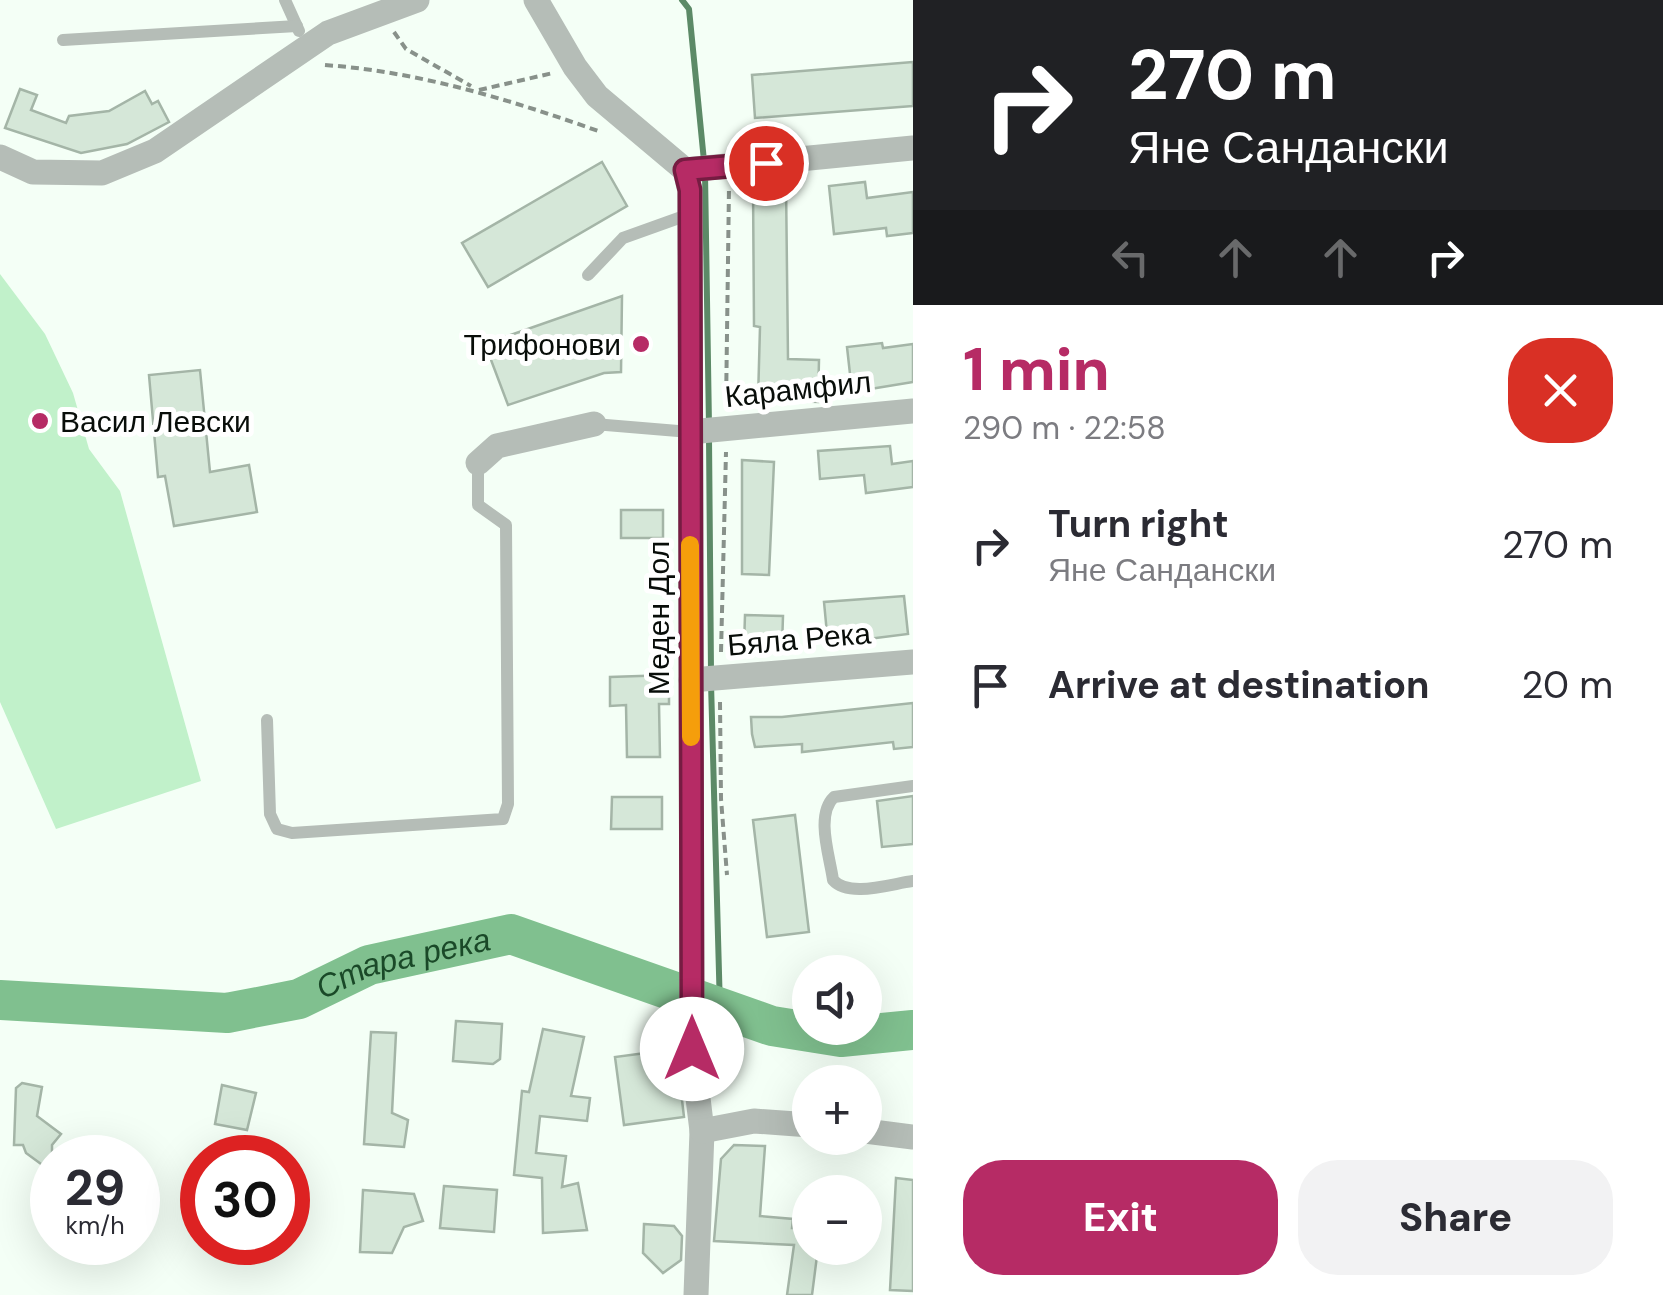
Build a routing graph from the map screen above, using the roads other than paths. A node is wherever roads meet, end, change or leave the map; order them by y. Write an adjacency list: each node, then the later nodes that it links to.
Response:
1 (285, 0): 5 (lane)
2 (417, 0): 4 (street)
3 (536, 0): 9 (street)
4 (377, 6): 5 (street)
5 (302, 36): 6 (lane); 8 (street)
6 (63, 40)
7 (913, 148): 9 (street)
8 (0, 157)
9 (708, 169): 10 (street, Меден Дол)
10 (690, 214): 11 (lane); 14 (street, Меден Дол)
11 (588, 275)
12 (913, 410): 14 (street, Карамфил)
13 (594, 424): 14 (lane); 15 (street)
14 (708, 430): 17 (street, Меден Дол)
15 (478, 463): 18 (lane)
16 (913, 662): 17 (street, Бяла Река)
17 (707, 680): 22 (street, Меден Дол)
18 (268, 720)
19 (913, 786): 20 (lane)
20 (913, 881)
21 (792, 1124): 22 (street)
22 (702, 1131): 25 (street, Меден Дол)
23 (882, 1134): 24 (street)
24 (913, 1137)
25 (696, 1295)

